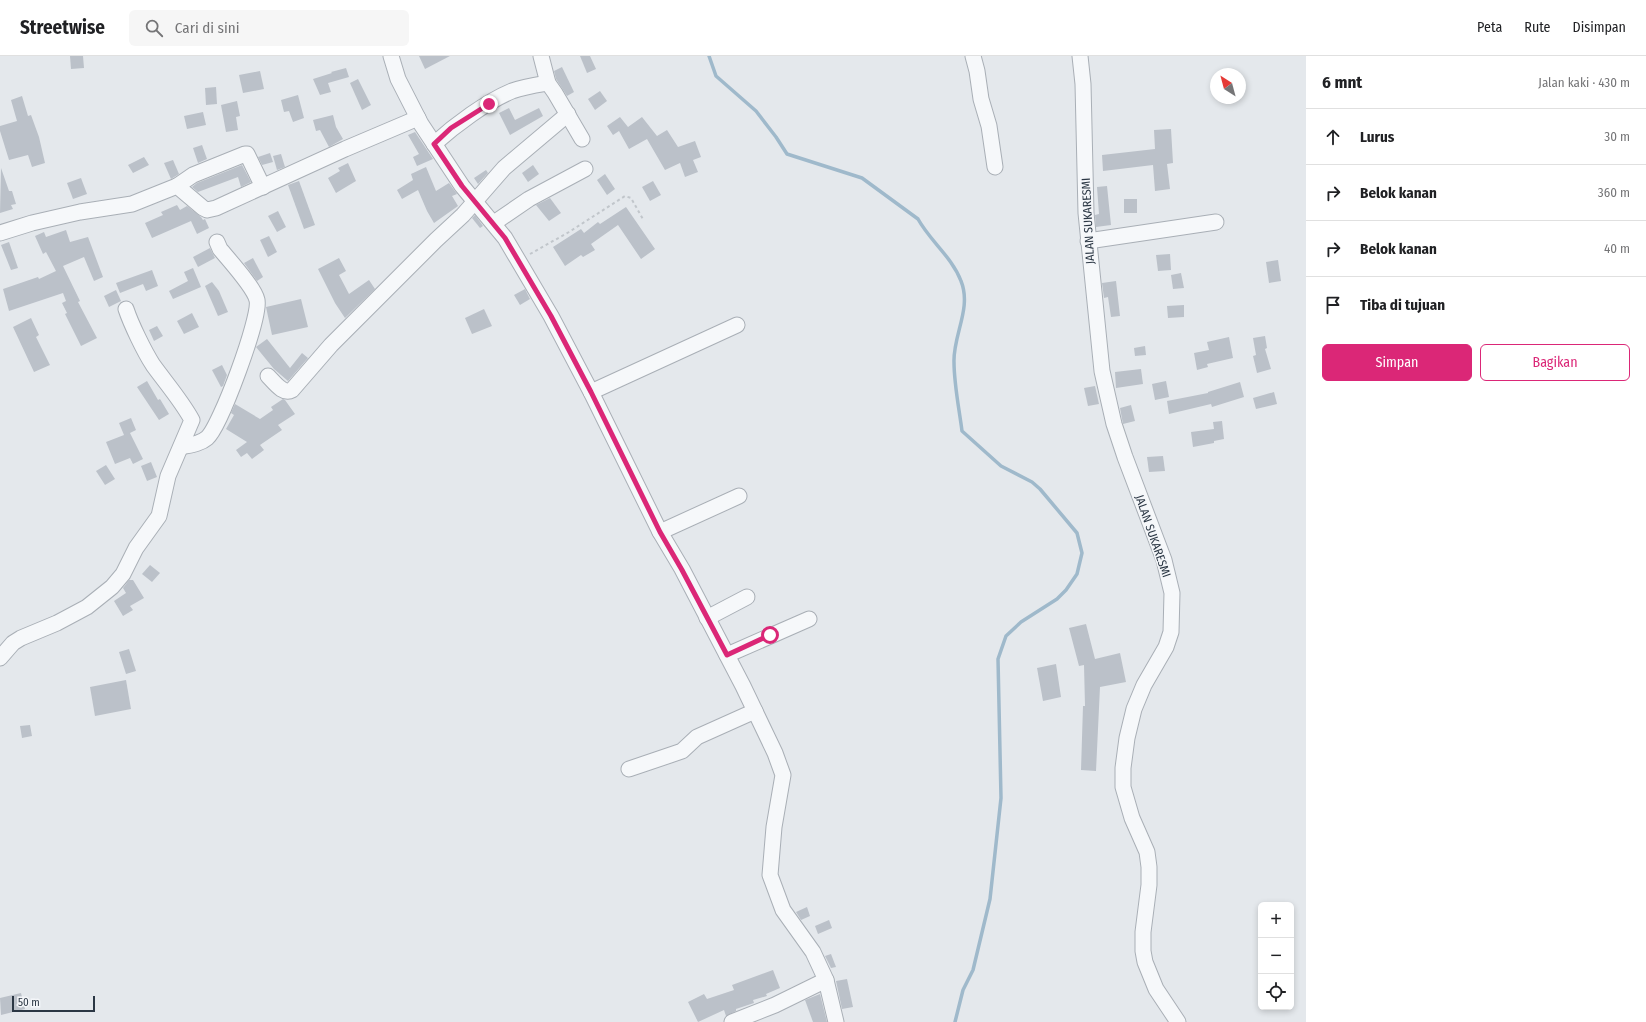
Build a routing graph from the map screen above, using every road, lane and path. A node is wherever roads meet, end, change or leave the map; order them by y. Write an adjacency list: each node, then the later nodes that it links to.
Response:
1 (391, 56): 7 (street)
2 (541, 56): 5 (street)
3 (973, 56): 10 (street)
4 (1080, 56): 19 (street, JALAN SUKARESMI)
5 (548, 83): 6 (street); 9 (street)
6 (568, 114): 8 (street); 14 (street)
7 (418, 118): 9 (street); 13 (street)
8 (582, 139)
9 (434, 144): 14 (street)
10 (995, 167)
11 (585, 169): 17 (street)
12 (177, 186): 13 (street); 13 (street); 18 (street)
13 (263, 187)
14 (475, 200): 17 (street); 24 (street)
15 (644, 221): 21 (path)
16 (1216, 222): 19 (street)
17 (494, 223): 21 (street)
18 (0, 233)
19 (1088, 241): 39 (street, JALAN SUKARESMI)
20 (217, 242): 26 (street)
21 (518, 260): 25 (street)
22 (126, 309): 26 (street)
23 (737, 325): 25 (street)
24 (268, 376)
25 (591, 392): 28 (street)
26 (181, 447): 33 (street)
27 (739, 496): 28 (street)
28 (660, 532): 30 (street)
29 (747, 597): 30 (street)
30 (707, 618): 32 (street)
31 (809, 619): 32 (street)
32 (727, 655): 34 (street)
33 (0, 658)
34 (755, 711): 35 (street); 36 (street)
35 (629, 769)
36 (826, 980): 37 (street); 38 (street)
37 (732, 1022)
38 (836, 1022)
39 (1178, 1022)

